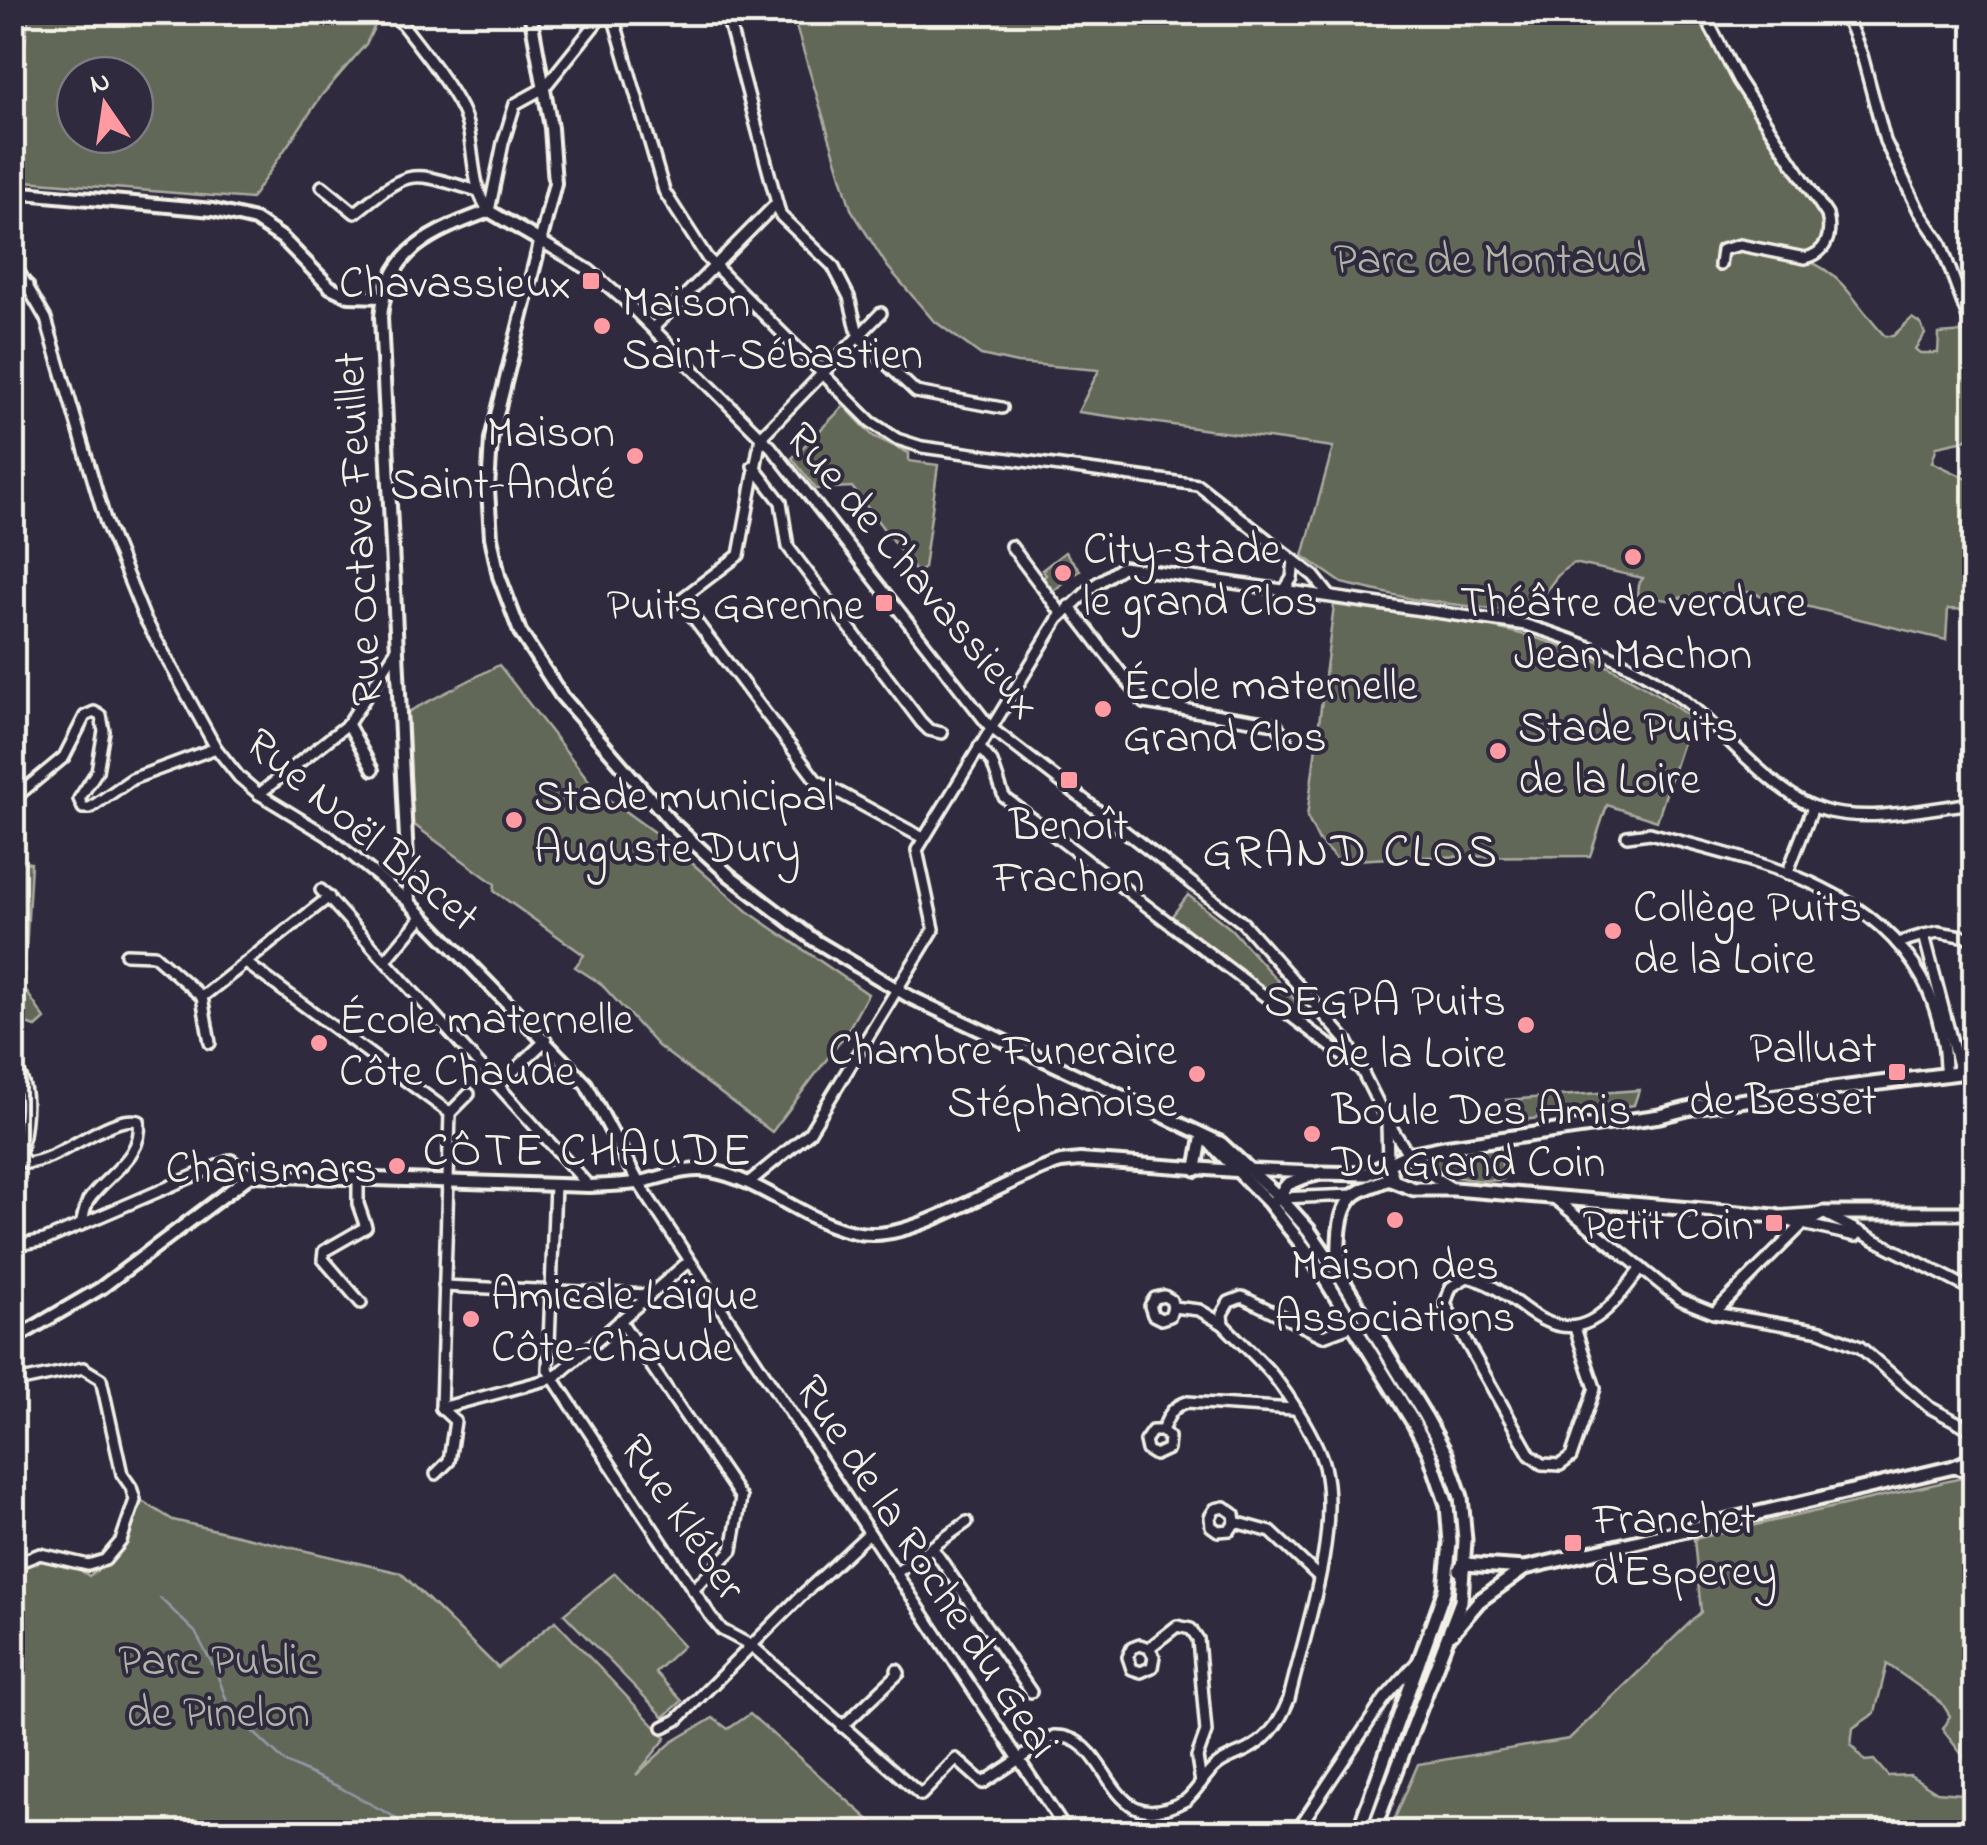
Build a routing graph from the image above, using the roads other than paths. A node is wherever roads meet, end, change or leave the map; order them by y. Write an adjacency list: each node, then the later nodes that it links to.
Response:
1 (393, 12): 9 (street)
2 (530, 12): 7 (street)
3 (609, 12): 7 (street); 16 (street)
4 (726, 12): 11 (street)
5 (1702, 12): 15 (street)
6 (1844, 12): 22 (street)
7 (544, 88): 12 (street); 13 (street)
8 (322, 186): 9 (street)
9 (478, 191): 12 (street)
10 (12, 192): 19 (street)
11 (776, 203): 16 (street); 23 (street)
12 (490, 211): 13 (street, Rue de Chavassieux); 19 (street, Rue Octave Feuillet)
13 (542, 242): 21 (street, Rue de Chavassieux); 56 (street)
14 (12, 260): 18 (street, Rue Noël Blacet)
15 (1720, 265)
16 (714, 266): 21 (street); 24 (street)
17 (12, 279): 18 (street)
18 (28, 285): 38 (street, Rue Noël Blacet)
19 (383, 297): 33 (street, Rue Octave Feuillet)
20 (881, 313): 23 (street)
21 (653, 328): 26 (street, Rue de Chavassieux)
22 (1974, 334)
23 (859, 338): 24 (street); 25 (street)
24 (822, 374): 26 (street); 29 (street)
25 (1002, 408)
26 (761, 437): 27 (street); 35 (street, Rue de Chavassieux)
27 (753, 466): 36 (street); 46 (street)
28 (1011, 546): 32 (street)
29 (1294, 561): 30 (street); 31 (street)
30 (1285, 588): 31 (street); 32 (street)
31 (1328, 595): 44 (street)
32 (1066, 610): 35 (street); 37 (street)
33 (397, 648): 34 (street); 48 (street, Rue Octave Feuillet)
34 (348, 724): 40 (street); 41 (street)
35 (990, 727): 39 (street); 63 (street, Rue de Chavassieux)
36 (942, 733)
37 (1286, 739)
38 (216, 748): 41 (street, Rue Noël Blacet); 42 (street)
39 (979, 748): 46 (street); 63 (street)
40 (373, 770)
41 (259, 794): 48 (street, Rue Noël Blacet)
42 (12, 800)
43 (1974, 802): 44 (street)
44 (1814, 807): 47 (street)
45 (1627, 836): 47 (street)
46 (923, 838): 56 (street)
47 (1787, 874): 52 (street)
48 (408, 902): 49 (street, Rue Noël Blacet)
49 (422, 917): 54 (street); 58 (street, Rue Noël Blacet)
50 (1924, 935): 51 (street); 52 (street); 62 (street)
51 (1974, 938)
52 (1898, 943): 64 (street)
53 (126, 954): 57 (street)
54 (386, 960): 55 (street); 65 (street)
55 (246, 963): 57 (street); 67 (street)
56 (898, 990): 69 (street); 81 (street)
57 (202, 997): 59 (street)
58 (546, 1040): 65 (street); 80 (street, Rue Noël Blacet)
59 (210, 1043)
60 (12, 1064): 92 (street)
61 (1974, 1071): 62 (main road)
62 (1960, 1072): 64 (main road)
63 (1365, 1073): 68 (street, Rue de Chavassieux)
64 (1946, 1074): 70 (main road)
65 (499, 1085): 83 (street)
66 (469, 1094): 67 (street)
67 (450, 1113): 79 (street)
68 (1387, 1120): 70 (street, Rue de Chavassieux); 71 (street, Rue de Chavassieux)
69 (1202, 1136): 72 (street); 73 (street); 74 (street)
70 (1409, 1154): 71 (main road); 84 (street, Rue de Chavassieux)
71 (1388, 1162): 75 (main road); 78 (street, Rue de Chavassieux)
72 (1250, 1168): 74 (street); 75 (street); 87 (street)
73 (1196, 1170): 74 (street); 81 (street)
74 (1236, 1171): 87 (street)
75 (1321, 1173): 87 (main road)
76 (251, 1175): 77 (street); 92 (street); 109 (street)
77 (358, 1180): 79 (street); 102 (street)
78 (1395, 1181): 84 (main road); 85 (main road)
79 (446, 1182): 82 (street); 98 (street)
80 (638, 1182): 81 (street); 83 (street); 95 (street, Rue de la Roche du Geai)
81 (748, 1183)
82 (555, 1185): 83 (street); 99 (street, Rue Kléber)
83 (589, 1186)
84 (1454, 1189): 86 (main road)
85 (1354, 1194): 87 (street); 97 (main road)
86 (1553, 1197): 90 (main road); 96 (street)
87 (1276, 1201): 97 (main road); 107 (main road)
88 (1974, 1213): 89 (main road)
89 (1823, 1214): 90 (street); 91 (main road); 93 (street)
90 (1774, 1216): 91 (main road)
91 (1803, 1224): 93 (street); 104 (street)
92 (81, 1225): 94 (street)
93 (1868, 1238): 100 (street)
94 (12, 1246)
95 (689, 1261): 101 (street); 123 (street, Rue de la Roche du Geai)
96 (1641, 1268): 104 (street); 108 (street)
97 (1338, 1274): 124 (main road)
98 (444, 1286): 99 (street); 112 (street)
99 (551, 1291): 101 (street); 110 (street, Rue Kléber)
100 (1974, 1291)
101 (648, 1295): 105 (street)
102 (362, 1304)
103 (1173, 1307): 106 (street)
104 (1714, 1313): 114 (street)
105 (620, 1320): 110 (street); 133 (street)
106 (1224, 1324): 107 (street); 113 (street)
107 (1352, 1325): 132 (main road)
108 (1575, 1328): 108 (street)
109 (12, 1340)
110 (554, 1378): 112 (street); 133 (street, Rue Kléber)
111 (12, 1383): 128 (street)
112 (441, 1408): 120 (street)
113 (1294, 1409): 115 (street); 131 (street)
114 (1971, 1427): 116 (street)
115 (1162, 1431)
116 (1974, 1442)
117 (1974, 1458): 118 (main road)
118 (1954, 1467): 119 (main road); 129 (main road)
119 (1974, 1471)
120 (436, 1474)
121 (967, 1522): 125 (street)
122 (1235, 1522): 131 (street)
123 (870, 1533): 130 (street, Rue de la Roche du Geai); 135 (street)
124 (1465, 1540): 126 (main road); 127 (main road)
125 (932, 1547): 130 (street); 139 (street)
126 (1479, 1563): 127 (main road); 129 (main road)
127 (1464, 1564): 132 (main road); 134 (main road)
128 (12, 1566)
129 (1526, 1568): 134 (main road)
130 (896, 1573): 144 (street, Rue de la Roche du Geai)
131 (1318, 1576): 145 (street)
132 (1445, 1589): 137 (main road)
133 (692, 1590): 135 (street, Rue Kléber)
134 (1444, 1642): 149 (main road)
135 (752, 1646): 142 (street, Rue Kléber); 143 (street)
136 (1149, 1648): 145 (street)
137 (1418, 1660): 140 (street); 141 (main road)
138 (897, 1670): 142 (street)
139 (1031, 1692)
140 (1385, 1698): 141 (street); 147 (street)
141 (1402, 1710): 148 (main road)
142 (842, 1726): 144 (street, Rue Kléber)
143 (663, 1727)
144 (1018, 1760): 145 (street); 146 (street, Rue de la Roche du Geai)
145 (1201, 1783)
146 (1066, 1832)
147 (1296, 1832)
148 (1358, 1832)
149 (1373, 1832)

